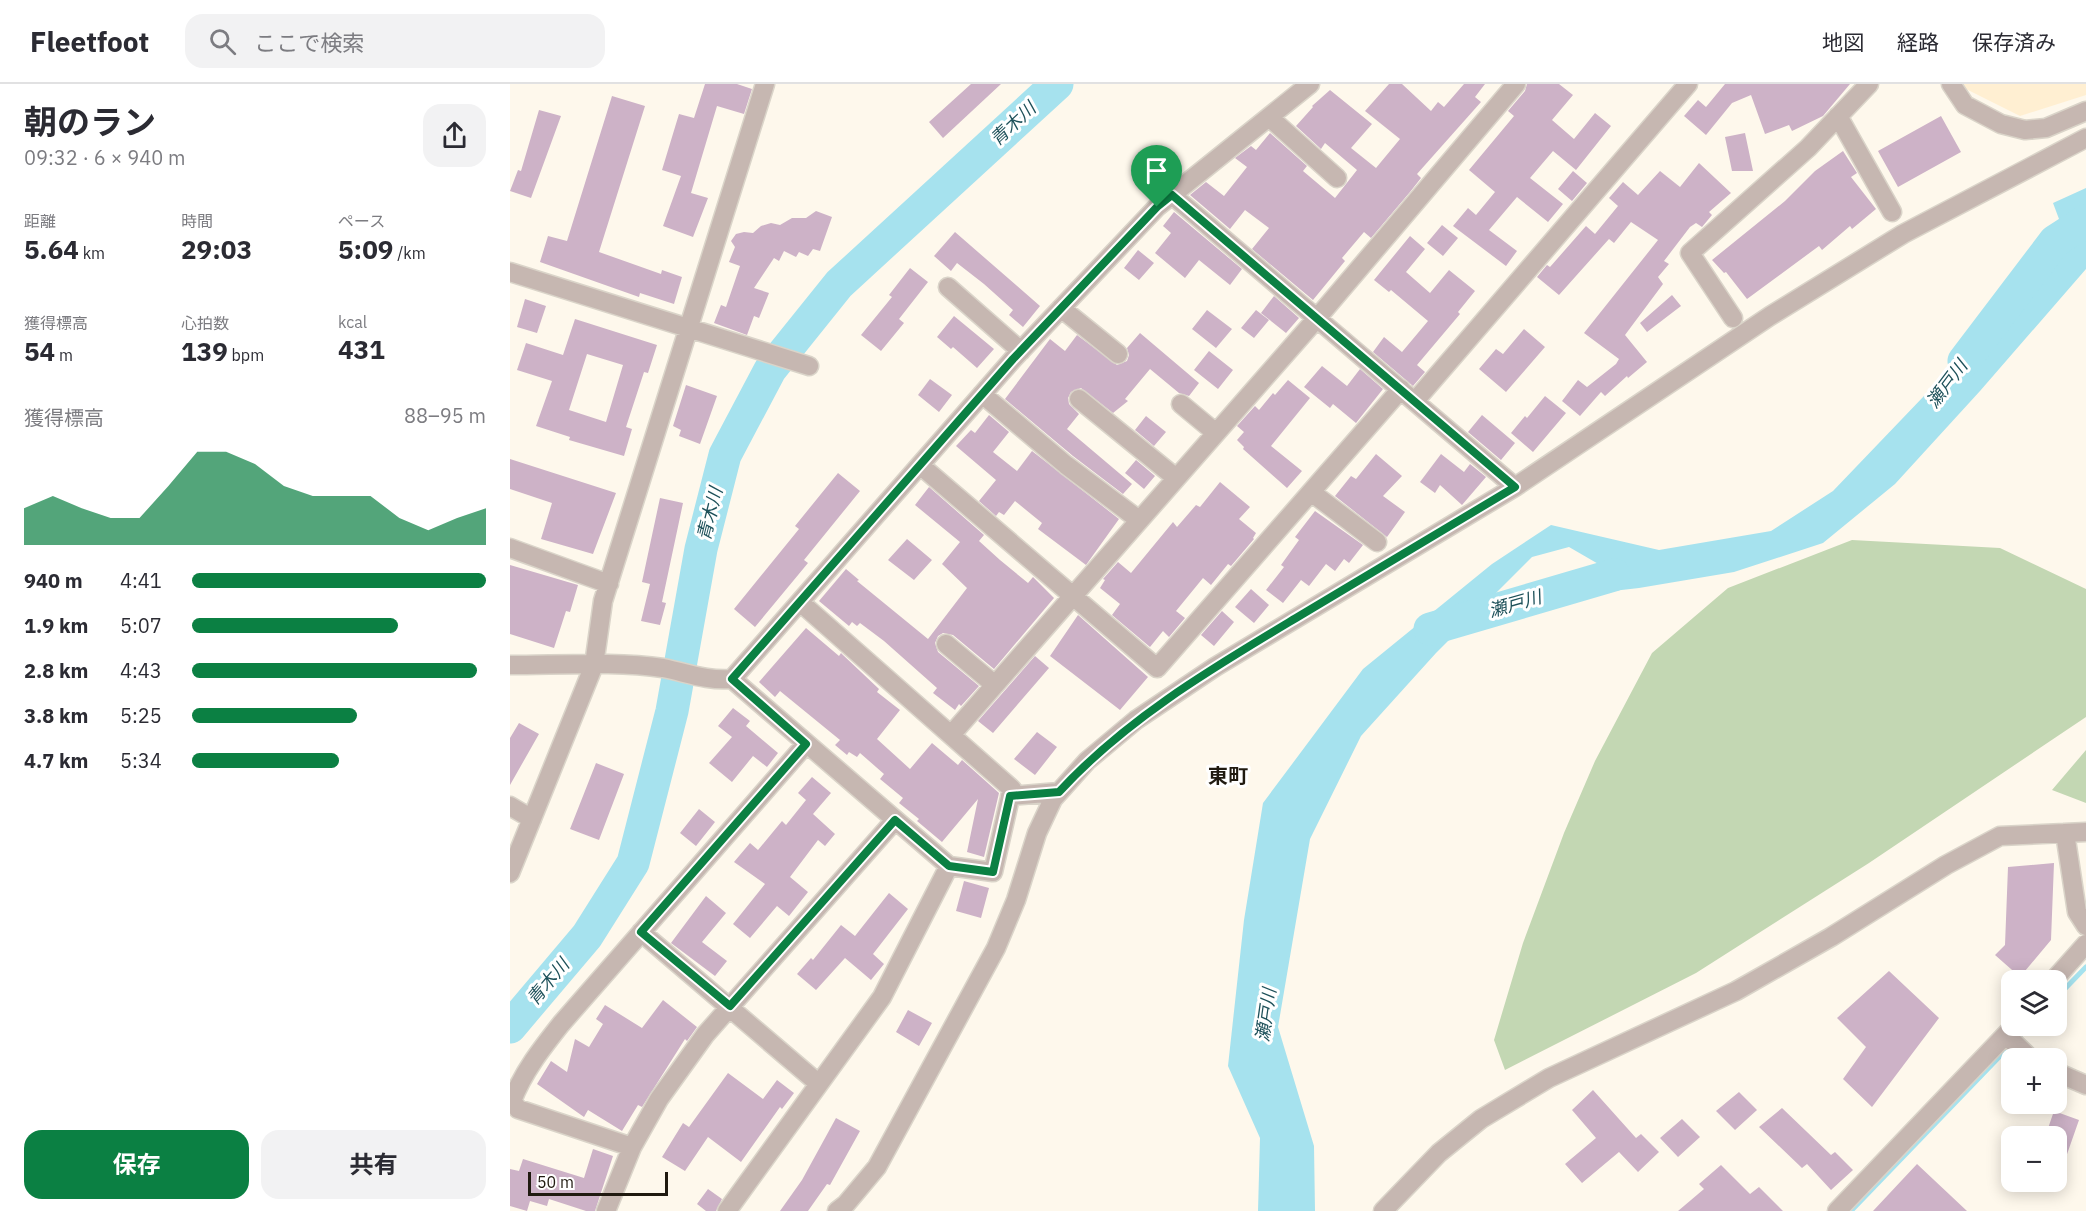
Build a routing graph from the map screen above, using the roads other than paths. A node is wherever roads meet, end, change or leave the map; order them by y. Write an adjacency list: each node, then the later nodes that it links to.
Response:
1 (765, 84): 19 (street)
2 (1310, 84): 9 (street)
3 (1516, 84): 17 (street)
4 (1688, 84): 26 (street)
5 (1869, 84): 8 (street)
6 (1951, 84): 7 (street)
7 (2086, 111)
8 (1838, 116): 13 (street); 18 (street)
9 (1269, 117): 11 (street); 12 (street)
10 (2086, 138): 31 (street)
11 (1337, 178)
12 (1172, 195): 16 (street); 17 (street)
13 (1892, 212)
14 (510, 272): 19 (street)
15 (948, 287): 20 (street)
16 (1061, 308): 20 (street); 21 (street)
17 (1318, 317): 23 (street); 28 (street)
18 (1734, 318)
19 (690, 327): 22 (street); 36 (street)
20 (1021, 351): 24 (street)
21 (1118, 354)
22 (809, 366)
23 (1401, 389): 26 (street); 32 (street)
24 (982, 394): 29 (street); 33 (street)
25 (1079, 399): 30 (street)
26 (1415, 401): 31 (street)
27 (1181, 404): 28 (street)
28 (1216, 433): 30 (street)
29 (920, 465): 37 (street); 38 (street)
30 (1176, 478): 33 (street)
31 (1515, 487): 46 (street)
32 (1311, 492): 34 (street); 37 (street)
33 (1139, 520): 37 (street)
34 (1377, 542)
35 (510, 548): 36 (street)
36 (609, 584): 41 (street)
37 (1073, 596): 43 (street)
38 (800, 602): 42 (street); 44 (street)
39 (946, 644): 43 (street)
40 (510, 665): 41 (street)
41 (594, 665): 42 (street); 49 (street)
42 (732, 679): 45 (street)
43 (995, 685): 44 (street)
44 (951, 735): 47 (street)
45 (806, 744): 50 (street); 56 (street)
46 (1059, 792): 47 (street); 67 (street)
47 (1010, 796): 53 (street)
48 (510, 806): 49 (street)
49 (532, 819): 54 (street)
50 (895, 820): 53 (street); 59 (street)
51 (2086, 832): 52 (street)
52 (2065, 833): 55 (street); 68 (street)
53 (949, 866): 62 (street)
54 (510, 873)
55 (2086, 926)
56 (641, 932): 59 (street); 64 (street)
57 (2086, 944): 58 (street)
58 (2064, 970)
59 (730, 1006): 62 (street); 64 (street)
60 (2004, 1036): 69 (street)
61 (2067, 1077): 63 (street)
62 (819, 1083): 66 (street)
63 (2086, 1085)
64 (632, 1147): 65 (street)
65 (606, 1211)
66 (727, 1211)
67 (837, 1211)
68 (1383, 1211)
69 (1837, 1211)

